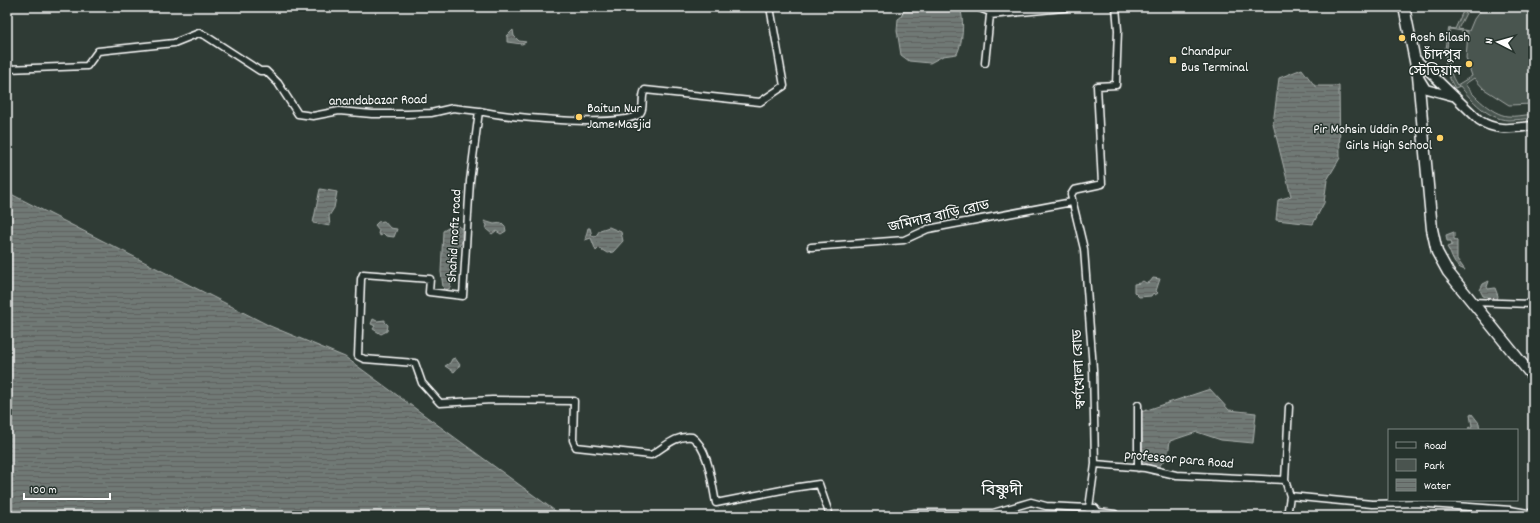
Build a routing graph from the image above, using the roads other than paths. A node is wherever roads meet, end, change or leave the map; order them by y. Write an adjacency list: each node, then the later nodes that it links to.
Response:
1 (770, 7): 12 (street)
2 (977, 7): 6 (street)
3 (1074, 7): 6 (street)
4 (1116, 7): 14 (street)
5 (1404, 7): 7 (main road)
6 (994, 14): 8 (street)
7 (1414, 57): 10 (main road); 11 (street)
8 (985, 63)
9 (7, 69): 12 (street, anandabazar Road)
10 (1418, 76): 11 (street); 16 (main road)
11 (1453, 96): 13 (street)
12 (479, 111): 29 (street, Shahid mofiz road)
13 (1533, 126)
14 (1072, 202): 15 (street, জমিদার বাড়ি রোড); 21 (street, স্বর্ণখোলা রোড)
15 (811, 247)
16 (1471, 302): 17 (street); 18 (main road)
17 (1533, 304)
18 (1533, 377)
19 (1138, 405): 22 (street)
20 (1289, 408): 23 (street)
21 (1095, 464): 22 (street, professor para Road); 25 (street, স্বর্ণখোলা রোড)
22 (1138, 468): 23 (street, professor para Road)
23 (1285, 480): 24 (street)
24 (1290, 496): 26 (street); 32 (street)
25 (1089, 508): 27 (street); 30 (street); 31 (street, স্বর্ণখোলা রোড)
26 (1511, 513): 28 (street)
27 (1115, 514)
28 (1533, 514)
29 (830, 516)
30 (902, 516)
31 (1089, 516)
32 (1287, 516)

